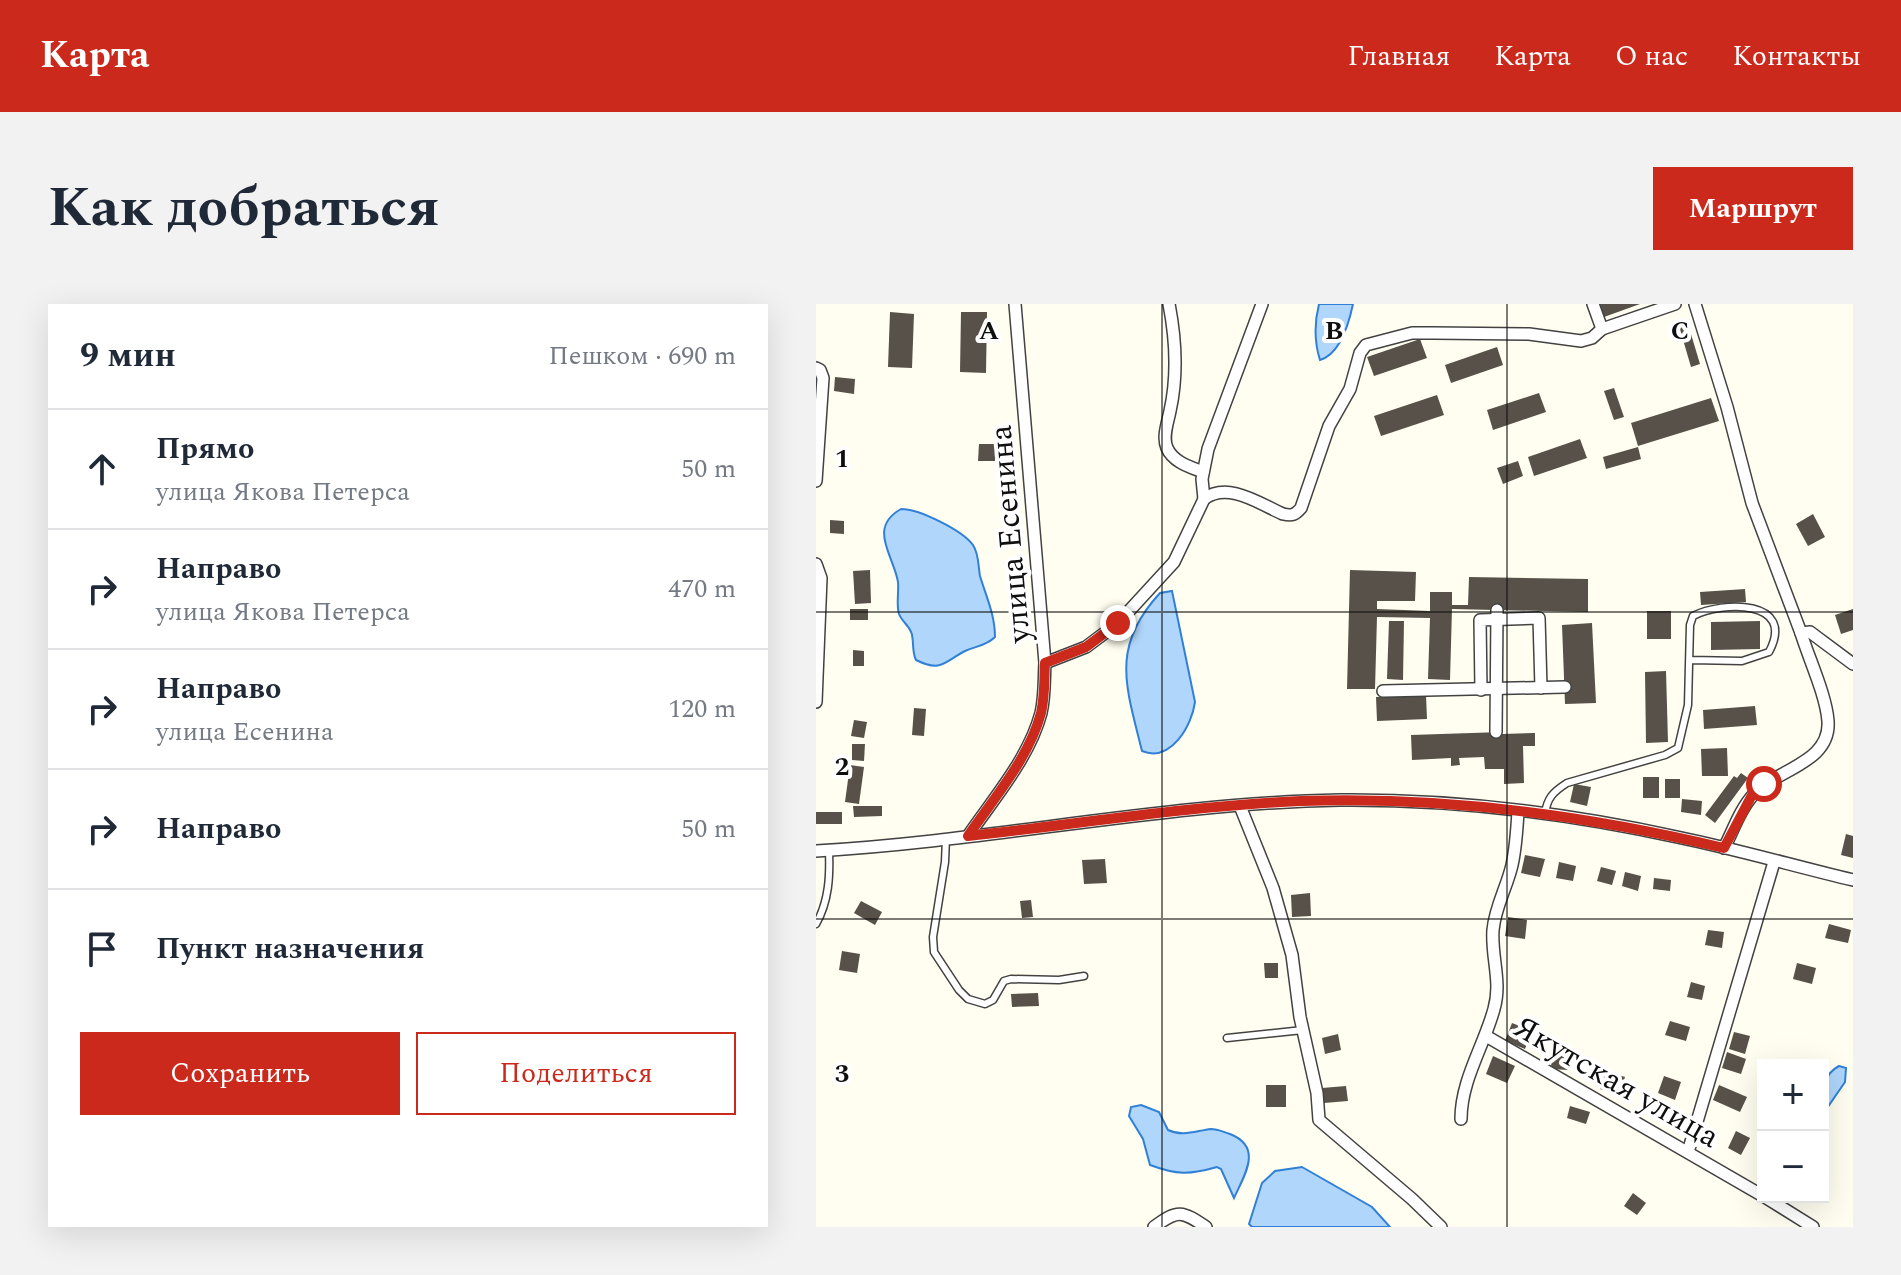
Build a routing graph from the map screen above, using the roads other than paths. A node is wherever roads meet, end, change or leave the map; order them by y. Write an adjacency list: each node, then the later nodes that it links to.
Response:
1 (1015, 304): 16 (street, улица Есенина)
2 (1169, 304): 9 (street)
3 (1262, 304): 9 (street)
4 (1593, 304): 7 (street)
5 (1675, 304): 7 (street)
6 (1695, 304): 14 (street)
7 (1602, 329): 11 (street)
8 (818, 369): 10 (street)
9 (1203, 472): 11 (street)
10 (816, 481)
11 (1204, 499): 16 (street)
12 (816, 564): 23 (street)
13 (1497, 614): 19 (street); 20 (street); 21 (street)
14 (1801, 633): 17 (street); 30 (street)
15 (1691, 660): 15 (lane); 27 (lane)
16 (1045, 663): 28 (street, улица Есенина)
17 (1853, 664)
18 (1565, 687): 19 (street)
19 (1541, 688): 20 (street)
20 (1496, 689): 21 (street); 24 (street)
21 (1481, 690): 22 (street)
22 (1383, 691)
23 (816, 702)
24 (1496, 732)
25 (1240, 806): 26 (street); 28 (street); 36 (street)
26 (1518, 811): 27 (street); 37 (street)
27 (1545, 814): 30 (street)
28 (968, 836): 29 (street)
29 (946, 838): 31 (street); 35 (lane)
30 (1724, 848): 32 (street)
31 (822, 851): 34 (lane)
32 (1774, 862): 33 (street); 40 (street)
33 (1853, 880)
34 (816, 924)
35 (1084, 976)
36 (1303, 1030): 38 (lane); 45 (street)
37 (1486, 1036): 39 (street); 40 (street, Якутская улица)
38 (1227, 1038)
39 (1461, 1119)
40 (1688, 1152): 41 (street, Якутская улица)
41 (1757, 1192)
42 (1775, 1203): 46 (street, Якутская улица)
43 (1154, 1227): 44 (street)
44 (1206, 1227)
45 (1441, 1227)
46 (1813, 1227)

